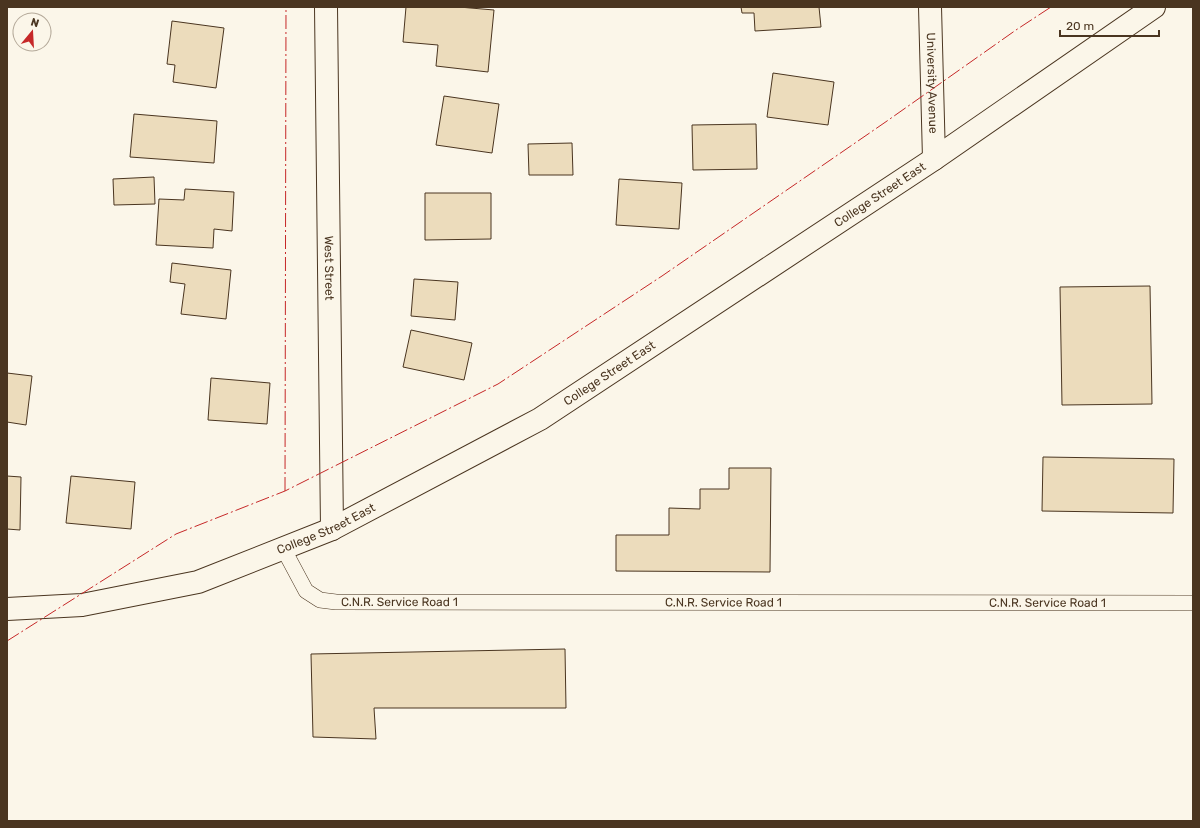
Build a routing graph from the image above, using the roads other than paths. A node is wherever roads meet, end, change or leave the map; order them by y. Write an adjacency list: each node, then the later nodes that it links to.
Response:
1 (326, 7): 5 (main road, West Street)
2 (930, 7): 4 (main road, University Avenue)
3 (1154, 7): 4 (main road, College Street East)
4 (934, 159): 5 (main road, College Street East)
5 (332, 529): 6 (main road, College Street East)
6 (283, 548): 7 (lane, C.N.R. Service Road 1); 8 (main road, College Street East)
7 (1193, 603)
8 (7, 609)

